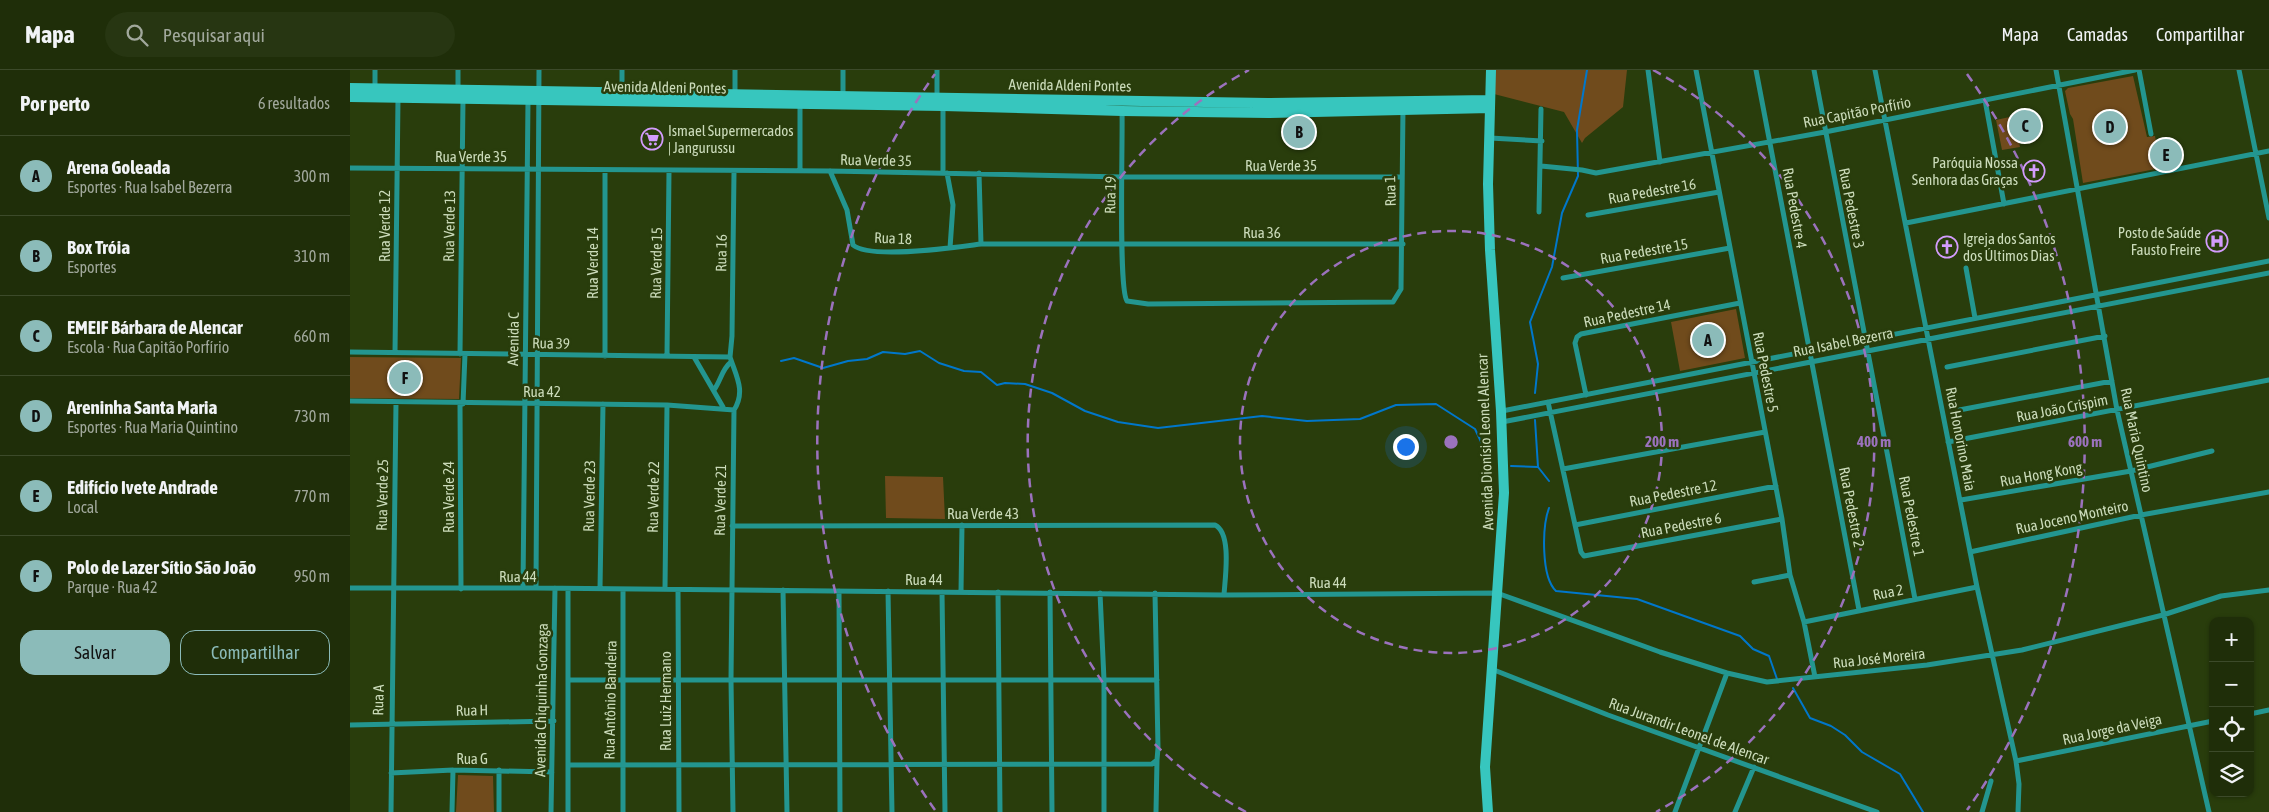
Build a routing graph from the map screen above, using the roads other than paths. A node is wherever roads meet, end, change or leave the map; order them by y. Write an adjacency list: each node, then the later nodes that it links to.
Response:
1 (375, 70): 20 (street)
2 (458, 70): 21 (street)
3 (539, 70): 23 (street)
4 (622, 70): 22 (street)
5 (735, 70): 28 (street)
6 (843, 70): 24 (street)
7 (937, 70): 30 (street)
8 (1491, 70): 31 (main road, Avenida Dionísio Leonel Alencar)
9 (1648, 70): 45 (street)
10 (1696, 70): 43 (street, Rua Pedestre 5)
11 (1756, 70): 41 (street, Rua Pedestre 4)
12 (1814, 70): 37 (street, Rua Pedestre 3)
13 (1875, 70): 36 (street, Rua Honorino Maia)
14 (2056, 70): 18 (street, Rua Maria Quintino)
15 (2135, 70): 18 (street, Rua Capitão Porfírio)
16 (2139, 70): 38 (street)
17 (2239, 70): 44 (street)
18 (2059, 86): 29 (street, Rua Capitão Porfírio); 61 (street, Rua Maria Quintino)
19 (350, 88): 20 (main road, Avenida Aldeni Pontes)
20 (375, 88): 21 (main road, Avenida Aldeni Pontes)
21 (458, 88): 23 (main road, Avenida Aldeni Pontes)
22 (622, 91): 23 (main road, Avenida Aldeni Pontes); 28 (main road, Avenida Aldeni Pontes)
23 (533, 95): 27 (main road, Avenida Aldeni Pontes); 28 (main road, Avenida Aldeni Pontes); 50 (street, Avenida C); 51 (street, Avenida C)
24 (843, 95): 28 (main road, Avenida Aldeni Pontes); 30 (main road, Avenida Aldeni Pontes)
25 (350, 97): 26 (main road, Avenida Aldeni Pontes)
26 (398, 98): 27 (main road, Avenida Aldeni Pontes); 48 (street, Rua Verde 12)
27 (463, 99): 49 (street, Rua Verde 13)
28 (735, 99): 32 (main road, Avenida Aldeni Pontes)
29 (1985, 100): 36 (street, Rua Capitão Porfírio); 63 (street)
30 (940, 102): 32 (main road, Avenida Aldeni Pontes); 33 (main road, Avenida Aldeni Pontes); 35 (main road, Avenida Aldeni Pontes); 57 (street)
31 (1490, 104): 33 (main road, Avenida Aldeni Pontes); 39 (main road, Avenida Dionísio Leonel Alencar)
32 (800, 105): 54 (street)
33 (1403, 106): 35 (main road, Avenida Aldeni Pontes); 60 (street, Rua 1)
34 (1541, 109): 40 (street)
35 (1122, 112): 59 (street, Rua 19)
36 (1884, 119): 37 (street, Rua Capitão Porfírio); 67 (street, Rua Honorino Maia)
37 (1825, 132): 41 (street, Rua Capitão Porfírio); 91 (street, Rua Pedestre 3)
38 (2151, 134)
39 (1490, 138): 40 (street); 124 (main road, Avenida Dionísio Leonel Alencar)
40 (1542, 141): 46 (street)
41 (1770, 142): 43 (street, Rua Capitão Porfírio); 92 (street, Rua Pedestre 4)
42 (2269, 151): 44 (street)
43 (1712, 152): 45 (street, Rua Capitão Porfírio); 62 (street, Rua Pedestre 5)
44 (2257, 154): 61 (street); 66 (street)
45 (1660, 162): 46 (street, Rua Capitão Porfírio)
46 (1541, 166): 64 (street)
47 (350, 168): 48 (street, Rua Verde 35)
48 (397, 168): 49 (street, Rua Verde 35); 95 (street, Rua Verde 12)
49 (462, 168): 50 (street, Rua Verde 35); 96 (street, Rua Verde 13)
50 (527, 169): 51 (street, Rua Verde 35); 97 (street, Avenida C)
51 (538, 170): 52 (street, Rua Verde 35); 98 (street, Avenida C)
52 (604, 171): 53 (street, Rua Verde 35); 99 (street, Rua Verde 14)
53 (670, 171): 55 (street, Rua Verde 35); 100 (street, Rua Verde 15)
54 (800, 171): 55 (street, Rua Verde 35); 56 (street, Rua Verde 35)
55 (734, 172): 102 (street, Rua 16)
56 (830, 172): 57 (street, Rua Verde 35); 71 (street, Rua 18)
57 (945, 173): 58 (street, Rua Verde 35); 71 (street)
58 (979, 173): 59 (street, Rua Verde 35); 68 (street)
59 (1123, 177): 60 (street, Rua Verde 35); 69 (street, Rua 19)
60 (1402, 177): 70 (street, Rua 1)
61 (2078, 189): 63 (street); 81 (street, Rua Maria Quintino)
62 (1720, 192): 65 (street, Rua Pedestre 16); 72 (street, Rua Pedestre 5)
63 (2004, 204): 67 (street)
64 (1539, 212)
65 (1588, 215)
66 (2269, 218)
67 (1906, 223): 88 (street, Rua Honorino Maia)
68 (981, 244): 69 (street, Rua 18); 71 (street, Rua 18)
69 (1122, 244): 70 (street, Rua 36); 77 (street, Rua 19)
70 (1403, 244): 77 (street, Rua 1)
71 (950, 248)
72 (1730, 248): 76 (street, Rua Pedestre 15); 83 (street, Rua Pedestre 5)
73 (2269, 261): 78 (street, Rua Isabel Bezerra)
74 (1966, 268): 86 (street)
75 (2269, 273): 80 (street, Rua Isabel Bezerra)
76 (1563, 278)
77 (1402, 280)
78 (2160, 283): 79 (street, Rua Isabel Bezerra); 80 (street)
79 (2132, 288): 81 (street, Rua Isabel Bezerra); 82 (street)
80 (2162, 293): 82 (street, Rua Isabel Bezerra)
81 (2097, 295): 84 (street, Rua Maria Quintino); 85 (street, Rua Isabel Bezerra)
82 (2134, 298): 84 (street, Rua Isabel Bezerra)
83 (1740, 303): 104 (street, Rua Pedestre 5); 110 (street, Rua Pedestre 14)
84 (2099, 305): 87 (street, Rua Isabel Bezerra); 89 (street, Rua Maria Quintino)
85 (2010, 312): 86 (street, Rua Isabel Bezerra); 87 (street)
86 (1976, 318): 88 (street, Rua Isabel Bezerra)
87 (2012, 322): 90 (street, Rua Isabel Bezerra)
88 (1926, 327): 90 (street, Rua Honorino Maia); 91 (street, Rua Isabel Bezerra)
89 (2104, 336): 105 (street); 108 (street, Rua Maria Quintino)
90 (1928, 338): 93 (street, Rua Isabel Bezerra); 126 (street, Rua Honorino Maia)
91 (1864, 339): 92 (street, Rua Isabel Bezerra); 93 (street, Rua Pedestre 3)
92 (1808, 350): 103 (street, Rua Pedestre 2); 104 (street, Rua Isabel Bezerra)
93 (1866, 350): 103 (street, Rua Isabel Bezerra); 166 (street, Rua Pedestre 1)
94 (350, 352): 95 (street, Rua 39)
95 (395, 353): 96 (street, Rua 39)
96 (462, 354): 97 (street, Rua 39); 116 (street, Rua Verde 13)
97 (525, 355): 98 (street, Rua 39); 114 (street, Avenida C)
98 (538, 356): 99 (street, Rua 39); 115 (street, Avenida C)
99 (605, 356): 100 (street, Rua 39)
100 (667, 356): 101 (street, Rua 39)
101 (694, 357): 102 (street, Rua 39); 109 (street)
102 (730, 360): 109 (street); 120 (street)
103 (1810, 360): 106 (street, Rua Isabel Bezerra); 167 (street, Rua Pedestre 2)
104 (1751, 362): 106 (street, Rua Pedestre 5); 110 (street, Rua Isabel Bezerra)
105 (1947, 367)
106 (1754, 371): 122 (street, Rua Isabel Bezerra); 125 (street, Rua Pedestre 5)
107 (2269, 380): 121 (street, Rua João Crispim)
108 (2112, 381): 121 (street, Rua Maria Quintino); 123 (street)
109 (714, 390): 119 (street)
110 (1586, 395): 113 (street, Rua Isabel Bezerra)
111 (350, 401): 112 (street, Rua 42)
112 (396, 402): 116 (street, Rua 42); 146 (street, Rua Verde 25)
113 (1548, 402): 122 (street); 124 (street, Rua Isabel Bezerra)
114 (524, 403): 115 (street, Rua 42); 116 (street, Rua 42); 143 (street, Avenida C)
115 (537, 403): 117 (street, Rua 42); 144 (street, Avenida C)
116 (462, 404): 147 (street, Rua Verde 24)
117 (603, 404): 118 (street, Rua 42); 149 (street, Rua Verde 23)
118 (667, 405): 119 (street, Rua 42); 151 (street, Rua Verde 22)
119 (724, 407): 120 (street, Rua 42)
120 (734, 410): 136 (street, Rua Verde 21)
121 (2118, 410): 126 (street, Rua João Crispim); 129 (street, Rua Maria Quintino)
122 (1550, 412): 124 (street, Rua Isabel Bezerra); 128 (street)
123 (1954, 412)
124 (1501, 417): 164 (main road, Avenida Dionísio Leonel Alencar)
125 (1765, 432): 128 (street); 130 (street, Rua Pedestre 5)
126 (1948, 442): 132 (street, Rua Honorino Maia)
127 (2212, 451): 129 (street, Rua Hong Kong)
128 (1563, 469): 135 (street)
129 (2131, 471): 132 (street, Rua Hong Kong); 133 (street, Rua Maria Quintino)
130 (1776, 486): 134 (street, Rua Pedestre 5); 135 (street, Rua Pedestre 12)
131 (2269, 492): 133 (street, Rua Joceno Monteiro)
132 (1961, 500): 138 (street, Rua Honorino Maia)
133 (2141, 515): 138 (street, Rua Joceno Monteiro); 168 (street, Rua Maria Quintino)
134 (1782, 519): 135 (street, Rua Pedestre 6); 139 (street, Rua Pedestre 5)
135 (1575, 525)
136 (732, 526): 137 (street, Rua Verde 43); 153 (street, Rua Verde 21)
137 (962, 526): 159 (street); 165 (street, Rua Verde 43)
138 (1970, 552): 141 (street, Rua Honorino Maia)
139 (1790, 575): 140 (street); 169 (street, Rua Pedestre 5)
140 (1754, 582)
141 (1977, 587): 166 (street, Rua 2); 170 (street, Rua Honorino Maia)
142 (350, 588): 146 (street, Rua 44)
143 (523, 588): 144 (street, Rua 44); 147 (street, Rua 44)
144 (536, 588): 145 (street, Rua 44)
145 (555, 588): 148 (street, Rua 44); 188 (street, Avenida Chiquinha Gonzaga)
146 (394, 589): 147 (street, Rua 44); 190 (street, Rua A)
147 (462, 589)
148 (568, 589): 149 (street, Rua 44); 174 (street)
149 (600, 589): 150 (street, Rua 44)
150 (623, 589): 151 (street, Rua 44); 175 (street, Rua Antônio Bandeira)
151 (665, 589): 152 (street, Rua 44)
152 (678, 590): 153 (street, Rua 44); 176 (street, Rua Luiz Hermano)
153 (733, 590): 154 (street, Rua 44); 177 (street, Rua Verde 21)
154 (783, 590): 156 (street, Rua 44); 178 (street)
155 (2269, 590): 168 (street, Rua José Moreira)
156 (839, 591): 157 (street, Rua 44); 179 (street)
157 (888, 591): 158 (street, Rua 44); 180 (street)
158 (942, 592): 159 (street, Rua 44); 181 (street)
159 (961, 592): 160 (street, Rua 44)
160 (998, 592): 161 (street, Rua 44); 182 (street)
161 (1050, 592): 162 (street, Rua 44); 183 (street)
162 (1100, 593): 163 (street, Rua 44); 184 (street)
163 (1155, 593): 165 (street, Rua 44); 185 (street)
164 (1497, 593): 165 (street, Rua 44); 171 (main road, Avenida Dionísio Leonel Alencar); 172 (street, Rua José Moreira)
165 (1224, 595)
166 (1915, 599): 167 (street, Rua 2)
167 (1860, 610): 169 (street, Rua 2)
168 (2163, 615): 170 (street, Rua José Moreira); 192 (street, Rua Maria Quintino)
169 (1804, 622): 173 (street, Rua Pedestre 5)
170 (1991, 656): 173 (street, Rua José Moreira); 195 (street, Rua Honorino Maia)
171 (1494, 670): 193 (street, Rua Jurandir Leonel de Alencar); 229 (main road, Avenida Dionísio Leonel Alencar)
172 (1727, 673): 173 (street, Rua José Moreira); 193 (street)
173 (1815, 677)
174 (569, 680): 175 (street); 196 (street)
175 (624, 680): 176 (street); 197 (street, Rua Antônio Bandeira)
176 (678, 680): 177 (street); 198 (street, Rua Luiz Hermano)
177 (731, 680): 178 (street); 199 (street, Rua Verde 21)
178 (786, 680): 179 (street); 200 (street)
179 (838, 680): 180 (street); 201 (street)
180 (891, 680): 181 (street); 202 (street)
181 (944, 680): 182 (street); 203 (street)
182 (999, 680): 183 (street); 204 (street)
183 (1052, 680): 184 (street); 205 (street)
184 (1104, 680): 185 (street); 206 (street)
185 (1157, 680): 194 (street)
186 (2269, 710): 187 (street)
187 (2254, 713)
188 (554, 721): 190 (street, Rua H); 210 (street, Avenida Chiquinha Gonzaga)
189 (2209, 722): 192 (street, Rua Jorge da Veiga)
190 (390, 724): 191 (street, Rua H); 211 (street, Rua A)
191 (350, 725)
192 (2190, 726): 195 (street, Rua Jorge da Veiga); 235 (street, Rua Maria Quintino)
193 (1700, 748): 207 (street, Rua Jurandir Leonel de Alencar); 230 (street)
194 (1157, 760): 206 (street); 228 (street)
195 (2016, 761): 234 (street, Rua Honorino Maia)
196 (568, 765): 197 (street); 217 (street)
197 (622, 765): 198 (street); 218 (street, Rua Antônio Bandeira)
198 (678, 765): 199 (street); 219 (street, Rua Luiz Hermano)
199 (732, 765): 200 (street); 220 (street, Rua Verde 21)
200 (788, 765): 201 (street); 221 (street)
201 (839, 765): 202 (street); 222 (street)
202 (892, 765): 203 (street); 223 (street)
203 (945, 765): 204 (street); 224 (street)
204 (1000, 765): 205 (street); 225 (street)
205 (1052, 765): 206 (street); 226 (street)
206 (1103, 765): 227 (street)
207 (1754, 767): 231 (street); 232 (street, Rua Jurandir Leonel de Alencar)
208 (453, 770): 209 (street, Rua G); 211 (street, Rua G); 214 (street)
209 (499, 770): 210 (street, Rua G); 215 (street)
210 (552, 772): 216 (street, Avenida Chiquinha Gonzaga)
211 (392, 774): 213 (street, Rua A)
212 (1991, 780): 233 (street)
213 (391, 812)
214 (452, 812)
215 (499, 812)
216 (551, 812)
217 (568, 812)
218 (623, 812)
219 (679, 812)
220 (733, 812)
221 (787, 812)
222 (840, 812)
223 (892, 812)
224 (945, 812)
225 (1000, 812)
226 (1052, 812)
227 (1104, 812)
228 (1156, 812)
229 (1488, 812)
230 (1675, 812)
231 (1735, 812)
232 (1877, 812)
233 (1982, 812)
234 (2018, 812)
235 (2209, 812)

